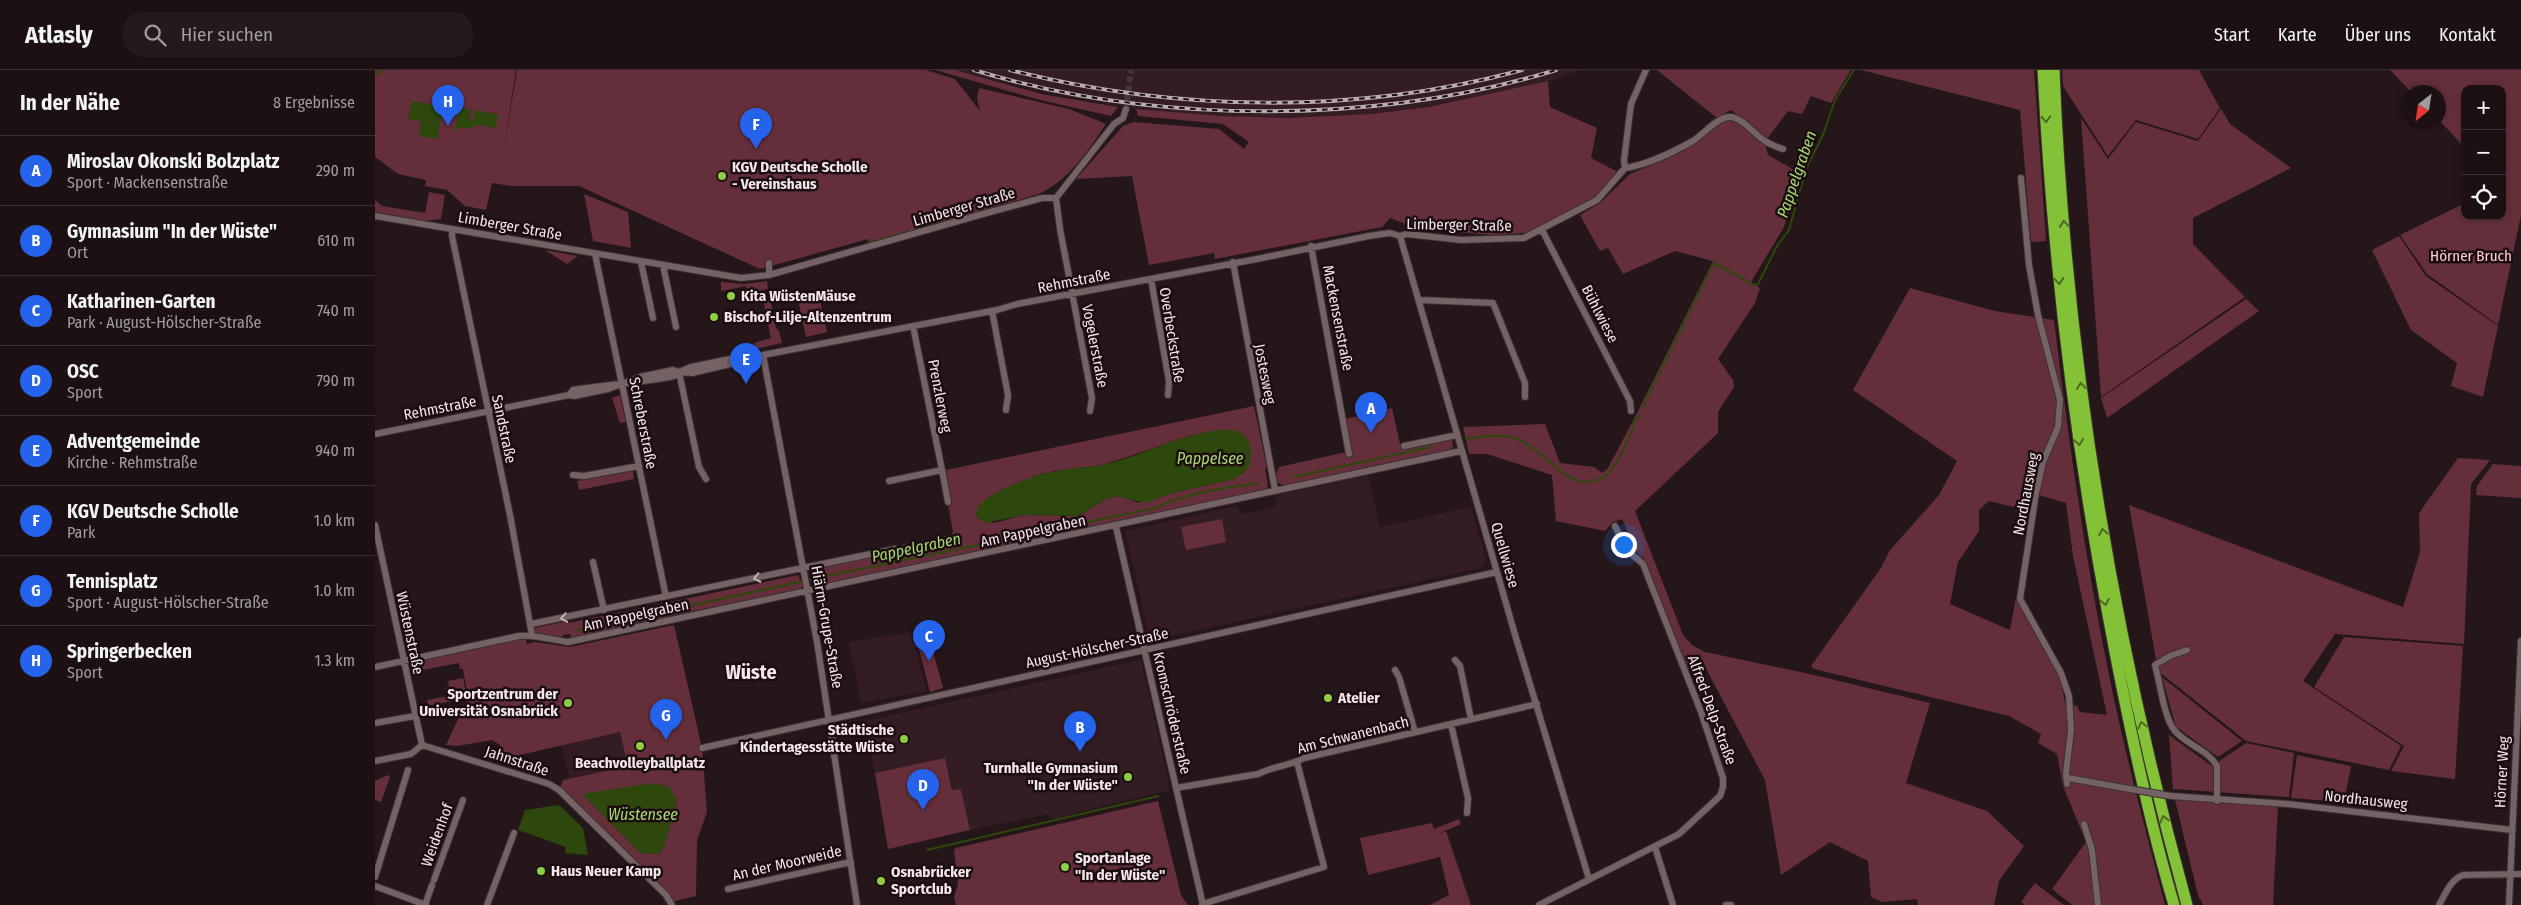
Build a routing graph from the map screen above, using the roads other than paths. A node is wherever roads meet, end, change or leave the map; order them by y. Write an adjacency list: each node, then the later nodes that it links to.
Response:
1 (1646, 70): 6 (street)
2 (2043, 70): 106 (highway, one-way to 106)
3 (2054, 70): 89 (highway, one-way to 3)
4 (1126, 109): 8 (street)
5 (1783, 149): 6 (street)
6 (1625, 168): 11 (street, Limberger Straße)
7 (2021, 178): 82 (street, Nordhausweg, bridge)
8 (1056, 198): 20 (street, Limberger Straße); 22 (street, Vogelerstraße)
9 (375, 216): 10 (street, Limberger Straße)
10 (453, 229): 15 (street, Limberger Straße); 36 (street, Sandstraße)
11 (1542, 230): 13 (street, Limberger Straße); 35 (street, Bühlwiese)
12 (1390, 233): 13 (street, Limberger Straße); 14 (street, Rehmstraße)
13 (1400, 236): 23 (street, Quellwiese)
14 (1311, 246): 17 (street, Rehmstraße); 41 (street, Mackensenstraße)
15 (595, 254): 16 (street, Limberger Straße); 30 (street, Schreberstraße)
16 (641, 262): 19 (street, Limberger Straße); 25 (street)
17 (1233, 262): 21 (street, Rehmstraße); 47 (street, Jostesweg)
18 (769, 263): 20 (street)
19 (663, 265): 20 (street, Limberger Straße); 27 (street)
20 (769, 275)
21 (1151, 279): 22 (street, Rehmstraße); 31 (street, Overbeckstraße)
22 (1072, 295): 24 (street, Rehmstraße); 34 (street, Vogelerstraße)
23 (1419, 300): 32 (street); 38 (street, Quellwiese)
24 (991, 311): 26 (street, Rehmstraße); 33 (street)
25 (653, 318)
26 (913, 326): 28 (street, Rehmstraße); 43 (street, Prenzlerweg)
27 (676, 328)
28 (763, 355): 29 (street, Rehmstraße); 54 (street, Hiärm-Grupe-Straße)
29 (679, 372): 30 (street, Rehmstraße); 45 (street)
30 (622, 383): 36 (street, Rehmstraße); 42 (street, Schreberstraße)
31 (1168, 394)
32 (1525, 397)
33 (1007, 410)
34 (1090, 411)
35 (1631, 411)
36 (487, 412): 37 (street, Rehmstraße); 59 (street, Sandstraße)
37 (375, 434)
38 (1457, 435): 39 (street); 40 (street, Quellwiese)
39 (1404, 446)
40 (1461, 450): 47 (street, Am Pappelgraben); 55 (street, Quellwiese)
41 (1349, 454)
42 (639, 466): 44 (street); 57 (street, Schreberstraße)
43 (942, 470): 46 (street); 48 (street, Prenzlerweg)
44 (573, 475)
45 (706, 479)
46 (889, 481)
47 (1275, 490): 50 (street, Am Pappelgraben)
48 (948, 502)
49 (375, 525): 65 (street, Wüstenstraße)
50 (1115, 526): 56 (street, Am Pappelgraben); 62 (street, Kromschröderstraße)
51 (1615, 526): 87 (street, Alfred-Delp-Straße)
52 (895, 548): 54 (street, Am Pappelgraben)
53 (593, 562): 58 (street)
54 (805, 568): 56 (street, Hiärm-Grupe-Straße); 57 (street, Am Pappelgraben, one-way to 57)
55 (1497, 572): 62 (street, August-Hölscher-Straße); 68 (street, Quellwiese)
56 (808, 590): 60 (street, Am Pappelgraben); 71 (street, Hiärm-Grupe-Straße)
57 (665, 597): 58 (street, Am Pappelgraben)
58 (604, 610): 59 (street, Am Pappelgraben, one-way to 59)
59 (531, 624): 60 (street, Sandstraße)
60 (532, 635): 65 (street, Am Pappelgraben)
61 (2521, 641): 85 (street, Hörner Weg)
62 (1145, 650): 71 (street, August-Hölscher-Straße); 80 (street, Kromschröderstraße)
63 (2187, 650): 82 (street)
64 (1455, 660): 70 (street)
65 (403, 661): 66 (street, Am Pappelgraben); 69 (street, Wüstenstraße)
66 (375, 667)
67 (1395, 670): 74 (street)
68 (1537, 704): 70 (street, Am Schwanenbach); 93 (street, Quellwiese)
69 (415, 716): 72 (street); 75 (street, Wüstenstraße)
70 (1471, 719): 73 (street, Am Schwanenbach)
71 (830, 720): 76 (street, August-Hölscher-Straße); 88 (street, Hiärm-Grupe-Straße)
72 (375, 723)
73 (1451, 724): 74 (street, Am Schwanenbach); 83 (street)
74 (1415, 732): 78 (street, Am Schwanenbach)
75 (421, 745): 77 (street); 96 (street, Jahnstraße)
76 (702, 748)
77 (375, 761)
78 (1297, 762): 80 (street, Am Schwanenbach); 100 (street)
79 (408, 770): 92 (street)
80 (1176, 788): 100 (street, Kromschröderstraße)
81 (463, 800): 97 (street, Weidenhof)
82 (2217, 801): 85 (street, Nordhausweg)
83 (1467, 813)
84 (2084, 824): 105 (street)
85 (2512, 830): 90 (street, Hörner Weg)
86 (514, 833): 98 (street)
87 (1655, 847): 93 (street, Alfred-Delp-Straße); 102 (street)
88 (851, 862): 95 (street, An der Moorweide); 99 (street, Hiärm-Grupe-Straße)
89 (2176, 866): 107 (highway); 108 (highway)
90 (2511, 874): 91 (street); 109 (street); 110 (street, Hörner Weg)
91 (2521, 874)
92 (375, 878)
93 (1589, 880): 101 (street, Alfred-Delp-Straße)
94 (375, 886): 97 (street)
95 (728, 889)
96 (671, 903)
97 (426, 905)
98 (487, 905)
99 (857, 905)
100 (1202, 905)
101 (1539, 905)
102 (1673, 905)
103 (1726, 905): 104 (street)
104 (1731, 905)
105 (2098, 905)
106 (2174, 905)
107 (2187, 905)
108 (2192, 905)
109 (2439, 905)
110 (2509, 905)

